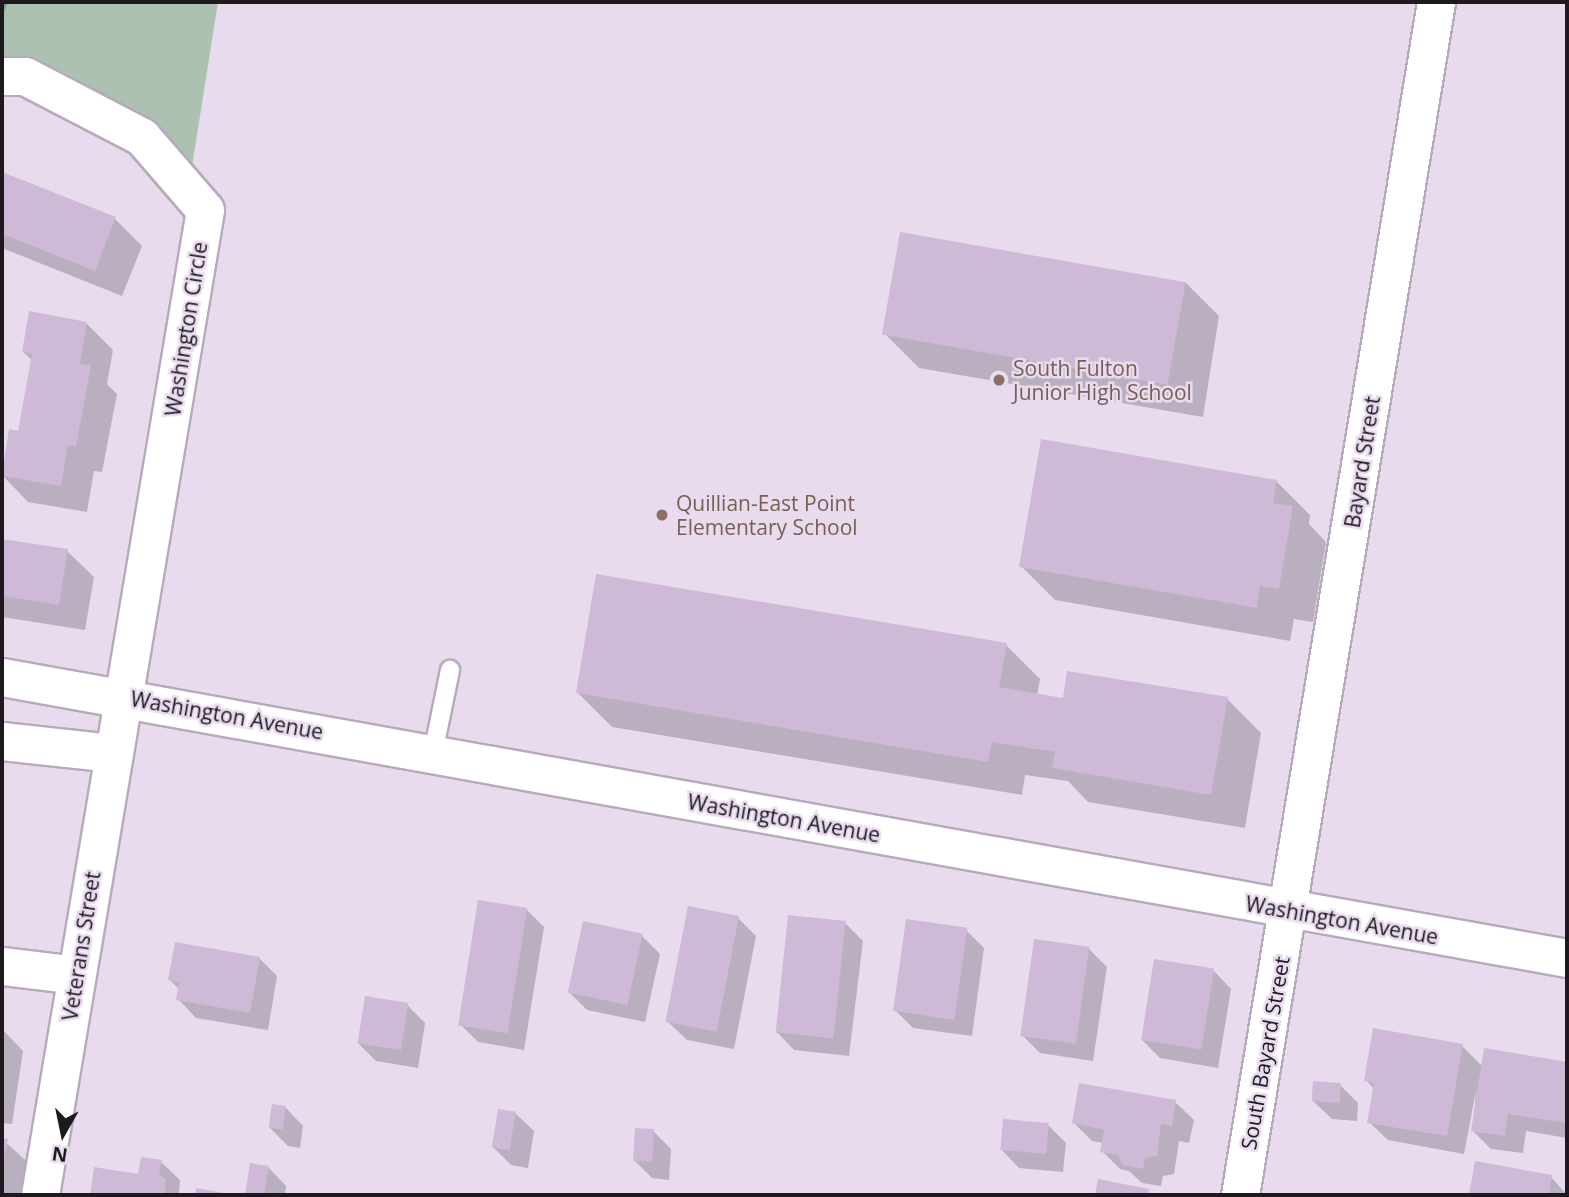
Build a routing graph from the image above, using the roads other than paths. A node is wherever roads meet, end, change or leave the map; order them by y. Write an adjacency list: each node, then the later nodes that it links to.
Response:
1 (1442, 6): 9 (street, Bayard Street)
2 (2, 76): 5 (street, Washington Circle)
3 (450, 670): 8 (lane)
4 (2, 677): 5 (street, Washington Avenue)
5 (123, 696): 7 (street, Veterans Street); 8 (street, Washington Avenue)
6 (2, 741): 7 (street)
7 (113, 753): 12 (street, Veterans Street)
8 (433, 753): 9 (street, Washington Avenue)
9 (1289, 911): 10 (street, Washington Avenue); 14 (street, South Bayard Street)
10 (1567, 958)
11 (2, 966): 12 (street)
12 (76, 975): 13 (street, Veterans Street)
13 (40, 1195)
14 (1240, 1195)

